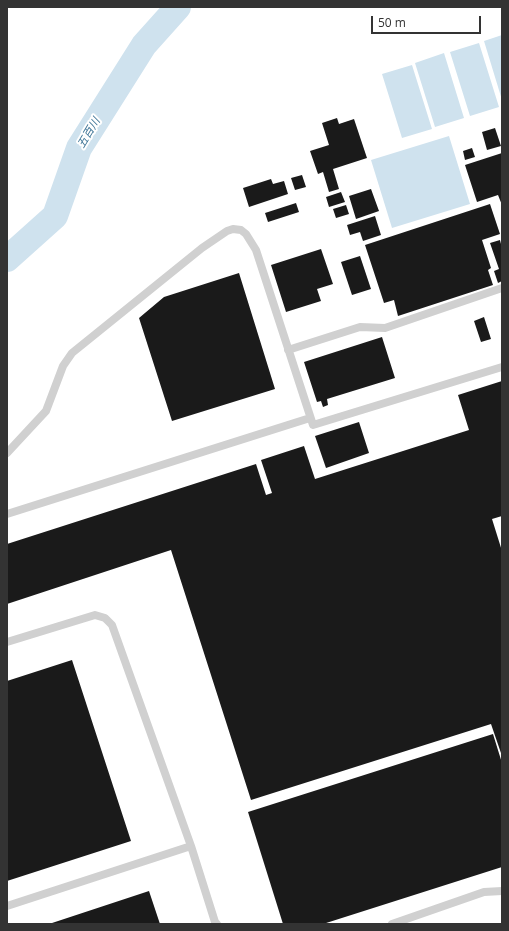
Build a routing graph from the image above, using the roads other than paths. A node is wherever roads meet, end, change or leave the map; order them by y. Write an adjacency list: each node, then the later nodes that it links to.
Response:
1 (502, 288): 2 (lane)
2 (288, 350): 4 (lane); 5 (lane)
3 (502, 367): 4 (lane)
4 (310, 418): 6 (lane)
5 (7, 454)
6 (7, 514)
7 (7, 642): 8 (lane)
8 (191, 846): 10 (lane); 11 (lane)
9 (502, 891): 12 (lane)
10 (7, 906)
11 (217, 924)
12 (392, 924)

